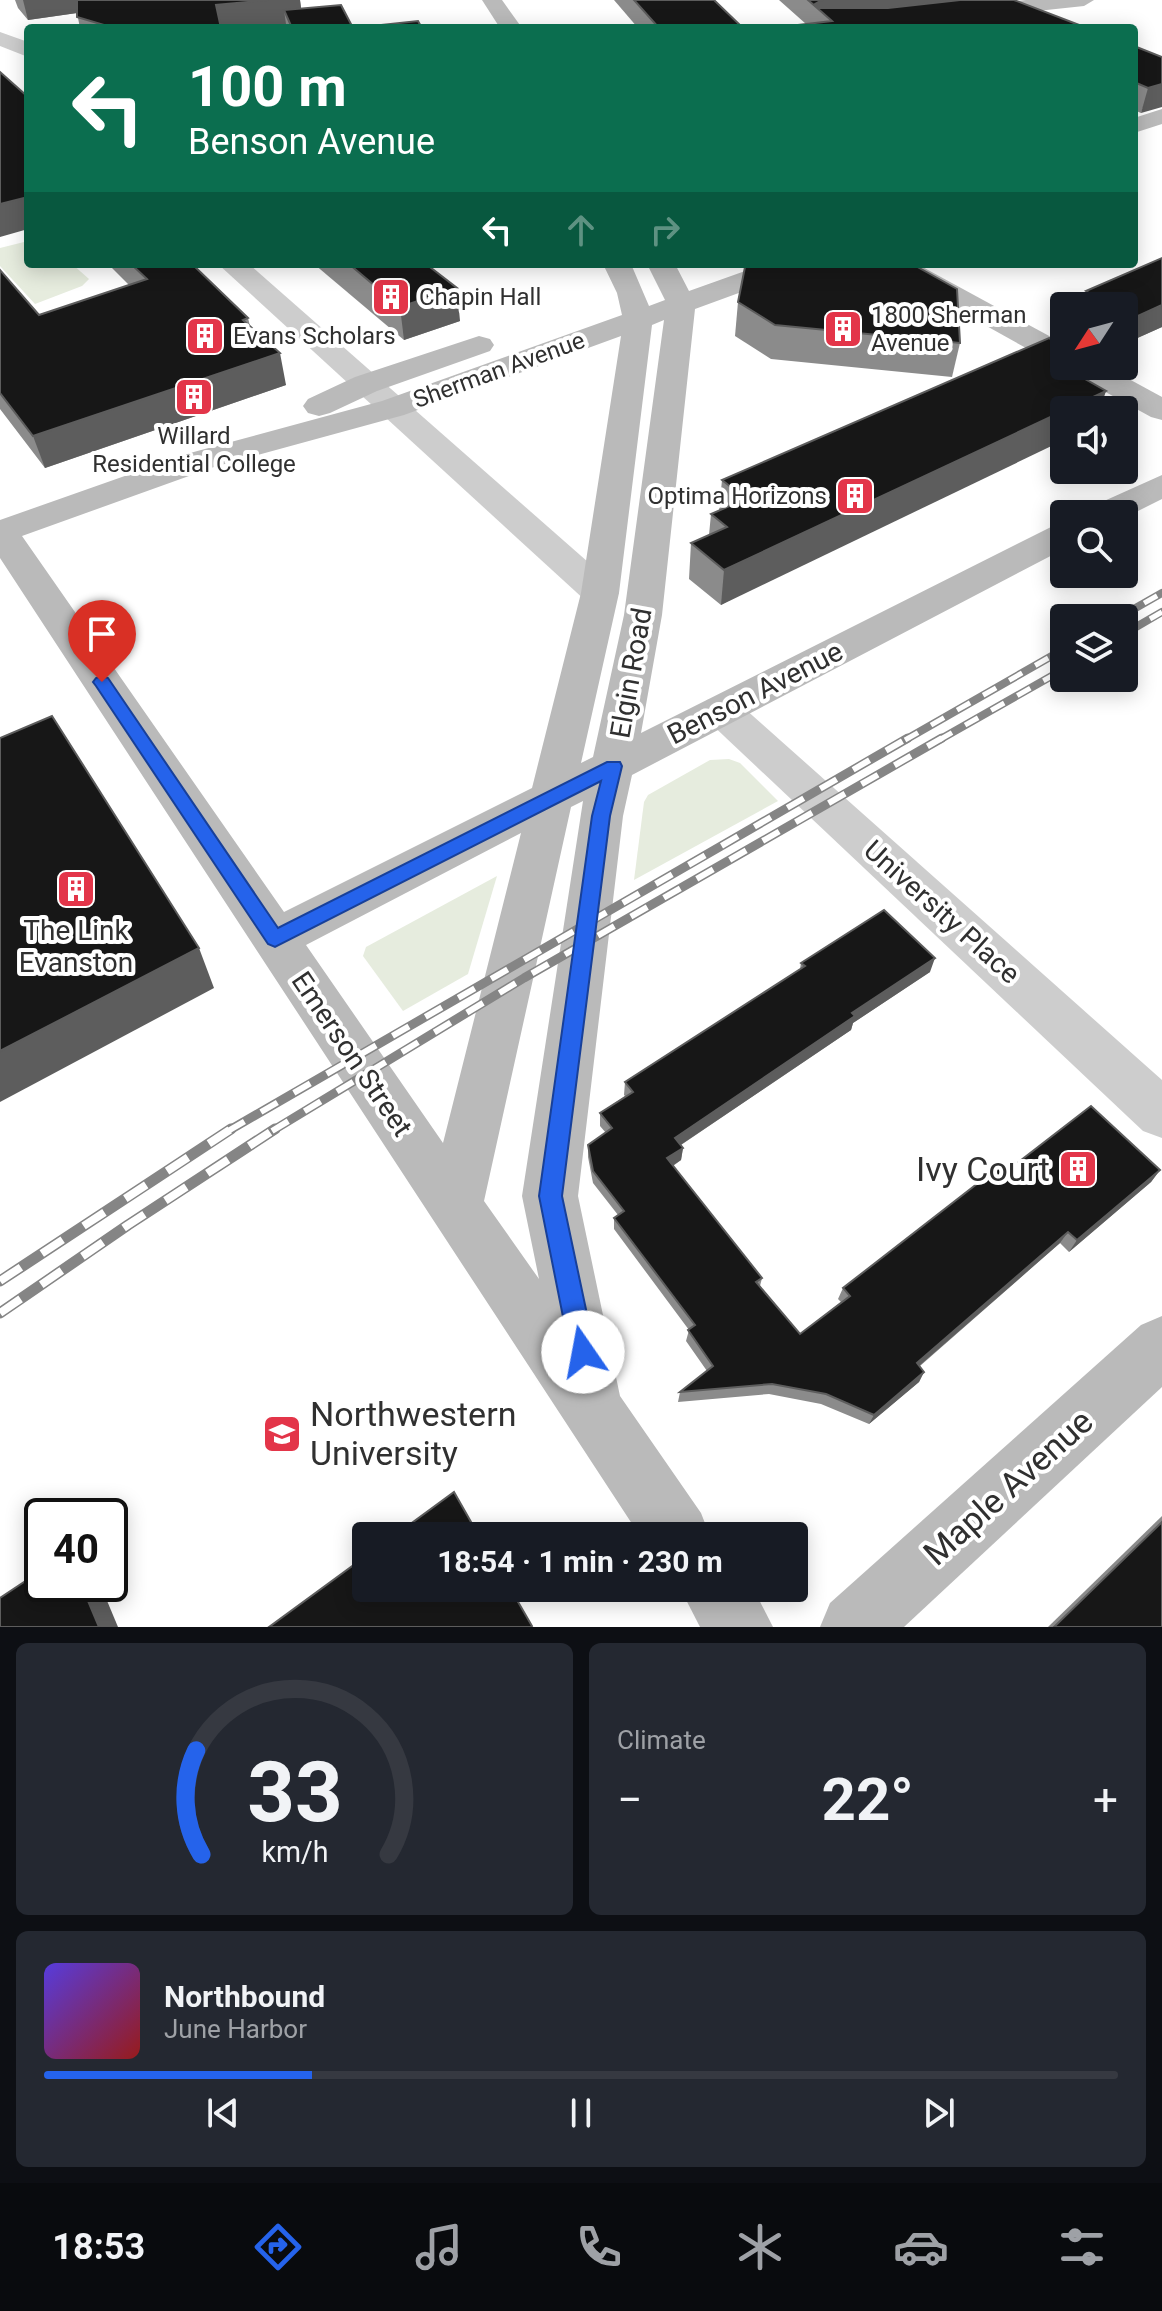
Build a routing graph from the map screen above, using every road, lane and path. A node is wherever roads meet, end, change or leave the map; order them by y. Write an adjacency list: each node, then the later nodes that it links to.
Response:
1 (492, 0): 4 (street)
2 (1076, 6): 3 (street)
3 (951, 14)
4 (508, 24)
5 (0, 38): 6 (street)
6 (24, 48)
7 (1162, 116): 8 (street)
8 (1138, 125)
9 (236, 268): 20 (street)
10 (619, 268): 15 (street)
11 (765, 268): 14 (street, Sherman Avenue)
12 (903, 268): 18 (street)
13 (699, 269): 14 (street, Sherman Avenue)
14 (671, 282): 15 (street, Sherman Avenue); 30 (street, Elgin Road)
15 (634, 306): 16 (street, Sherman Avenue); 21 (street, Sherman Avenue); 28 (street, Elgin Road)
16 (544, 322)
17 (500, 338): 20 (street, Sherman Avenue)
18 (1050, 348)
19 (1107, 380): 22 (street)
20 (366, 384): 21 (street); 23 (street, Sherman Avenue)
21 (393, 408): 23 (street, Sherman Avenue); 28 (street)
22 (1162, 410)
23 (202, 460): 26 (street, Sherman Avenue)
24 (1162, 485): 25 (street)
25 (1133, 500)
26 (0, 532): 32 (street, Emerson Street)
27 (1050, 542): 29 (street, Benson Avenue)
28 (600, 593): 31 (street, Elgin Road)
29 (721, 710): 30 (street, Benson Avenue); 33 (street, University Place)
30 (613, 766): 31 (street, Benson Avenue); 36 (street, Elgin Road)
31 (554, 796): 32 (street, Benson Avenue); 34 (street, Elgin Road)
32 (275, 939): 34 (street, Emerson Street)
33 (1162, 1114)
34 (455, 1207): 36 (street, Emerson Street)
35 (1162, 1346): 40 (street, Maple Avenue)
36 (596, 1415): 37 (street, Emerson Street)
37 (669, 1522)
38 (722, 1602): 39 (street)
39 (739, 1627)
40 (854, 1627)

